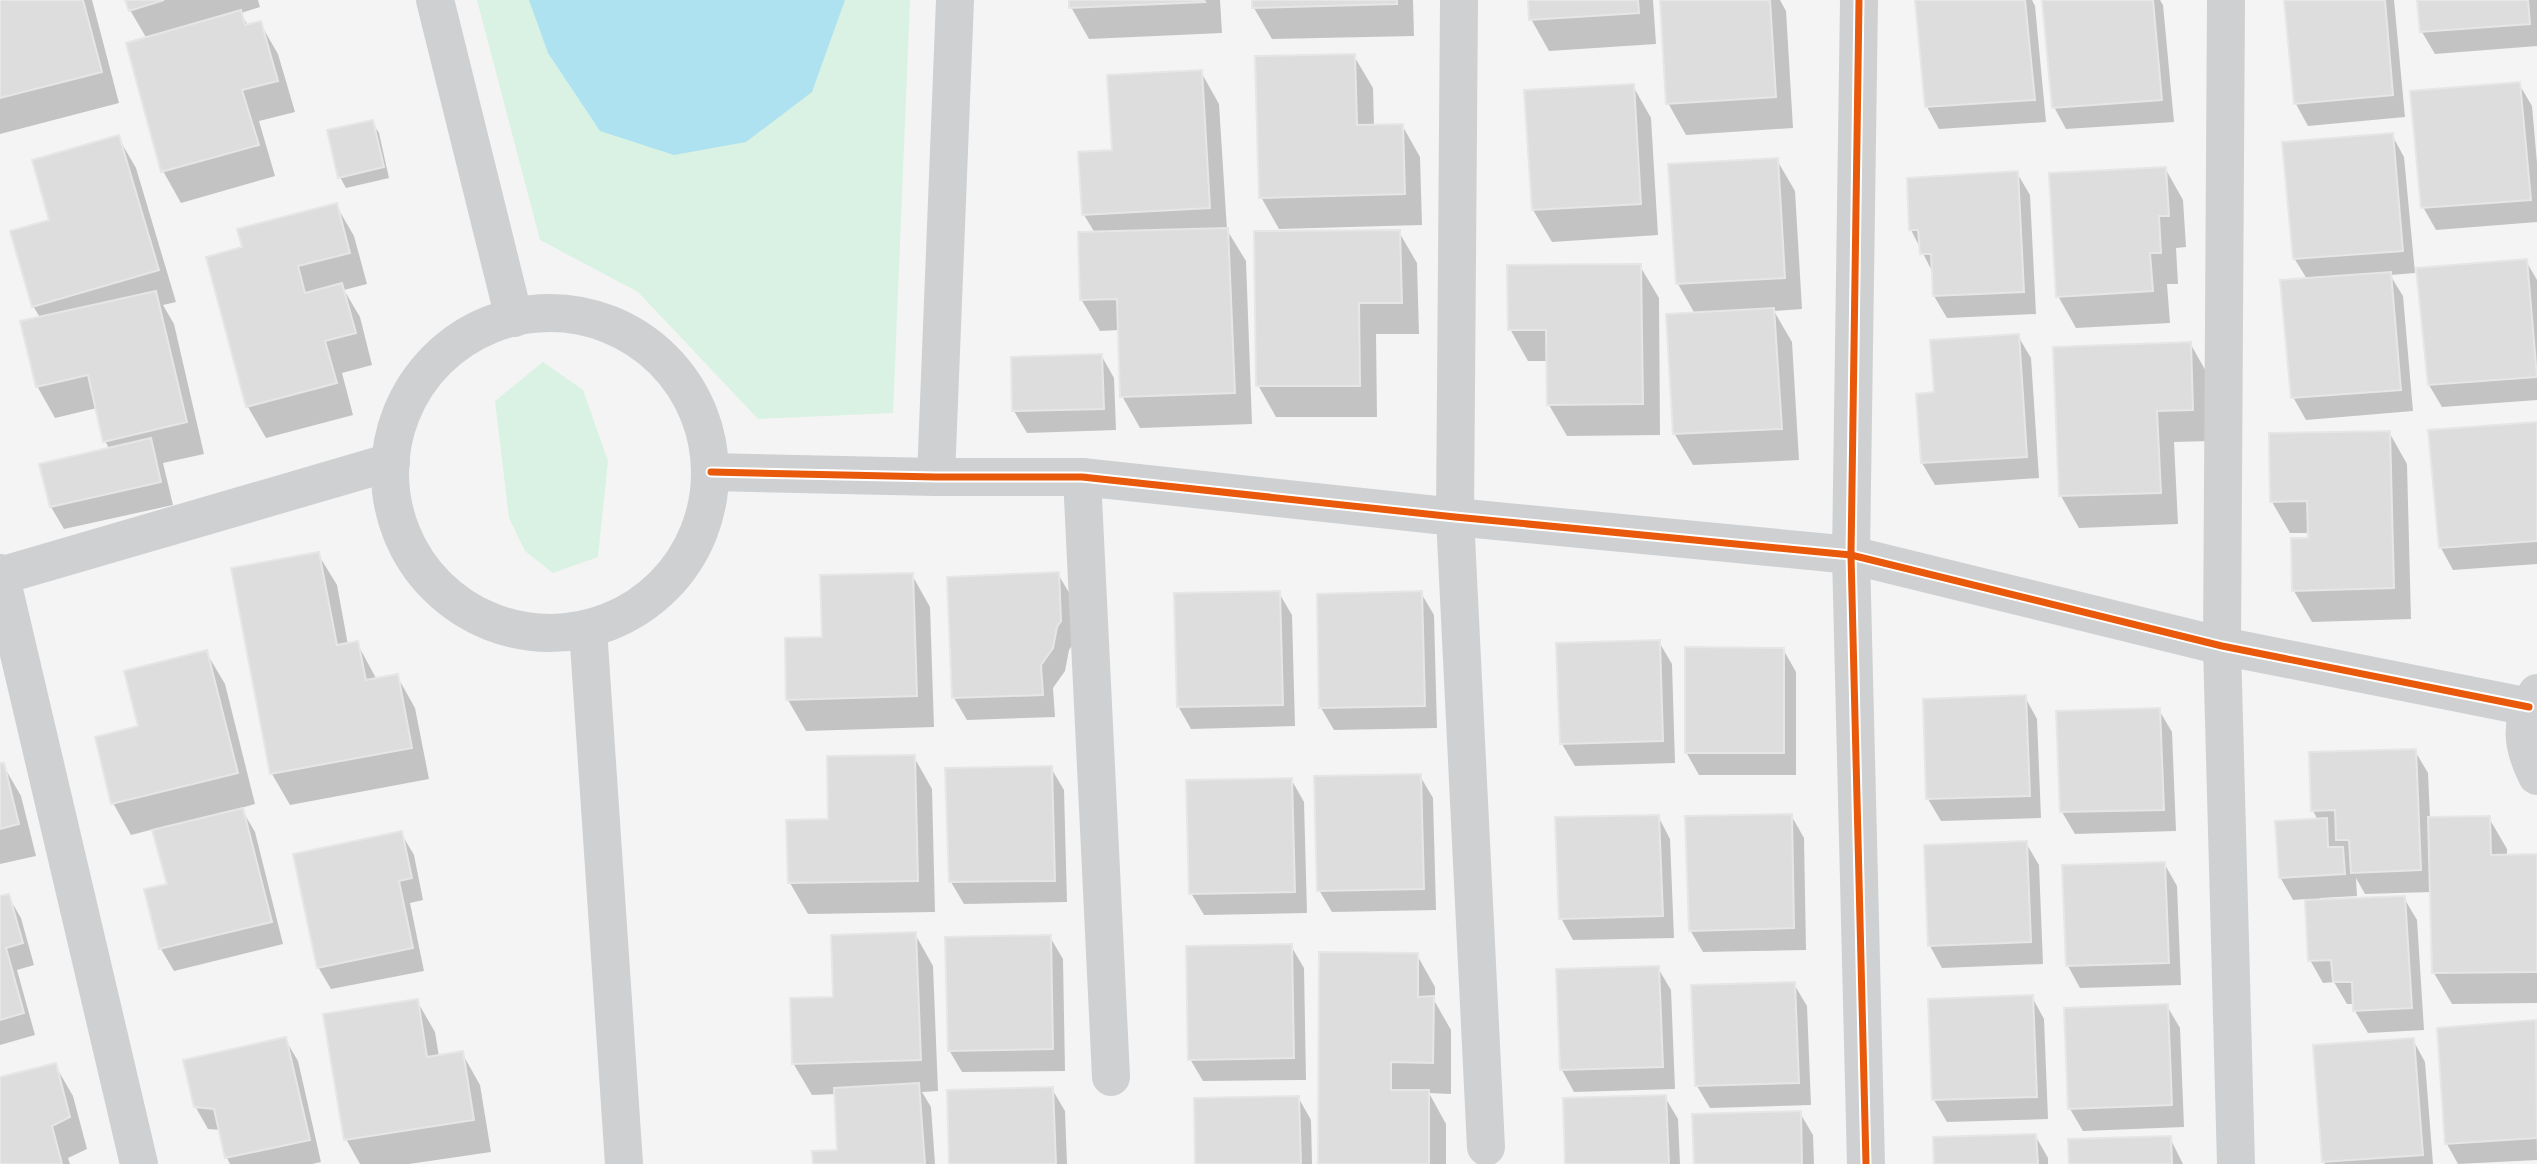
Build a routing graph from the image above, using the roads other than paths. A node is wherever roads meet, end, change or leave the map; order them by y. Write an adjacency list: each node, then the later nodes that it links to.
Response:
1 (435, 0): 6 (street)
2 (955, 0): 9 (street)
3 (1459, 0): 11 (street)
4 (1859, 0): 12 (street)
5 (2226, 0): 15 (street)
6 (514, 318): 7 (street); 8 (street)
7 (391, 462): 13 (street); 14 (street)
8 (711, 472): 9 (street); 14 (street)
9 (936, 477): 10 (street)
10 (1082, 477): 11 (street); 18 (street)
11 (1455, 517): 12 (street); 19 (street)
12 (1851, 555): 15 (street); 22 (street)
13 (0, 575): 20 (street)
14 (588, 629): 21 (street)
15 (2222, 646): 16 (street); 23 (street)
16 (2533, 700): 17 (street)
17 (2537, 776)
18 (1111, 1077)
19 (1486, 1147)
20 (139, 1164)
21 (624, 1164)
22 (1866, 1164)
23 (2236, 1164)

